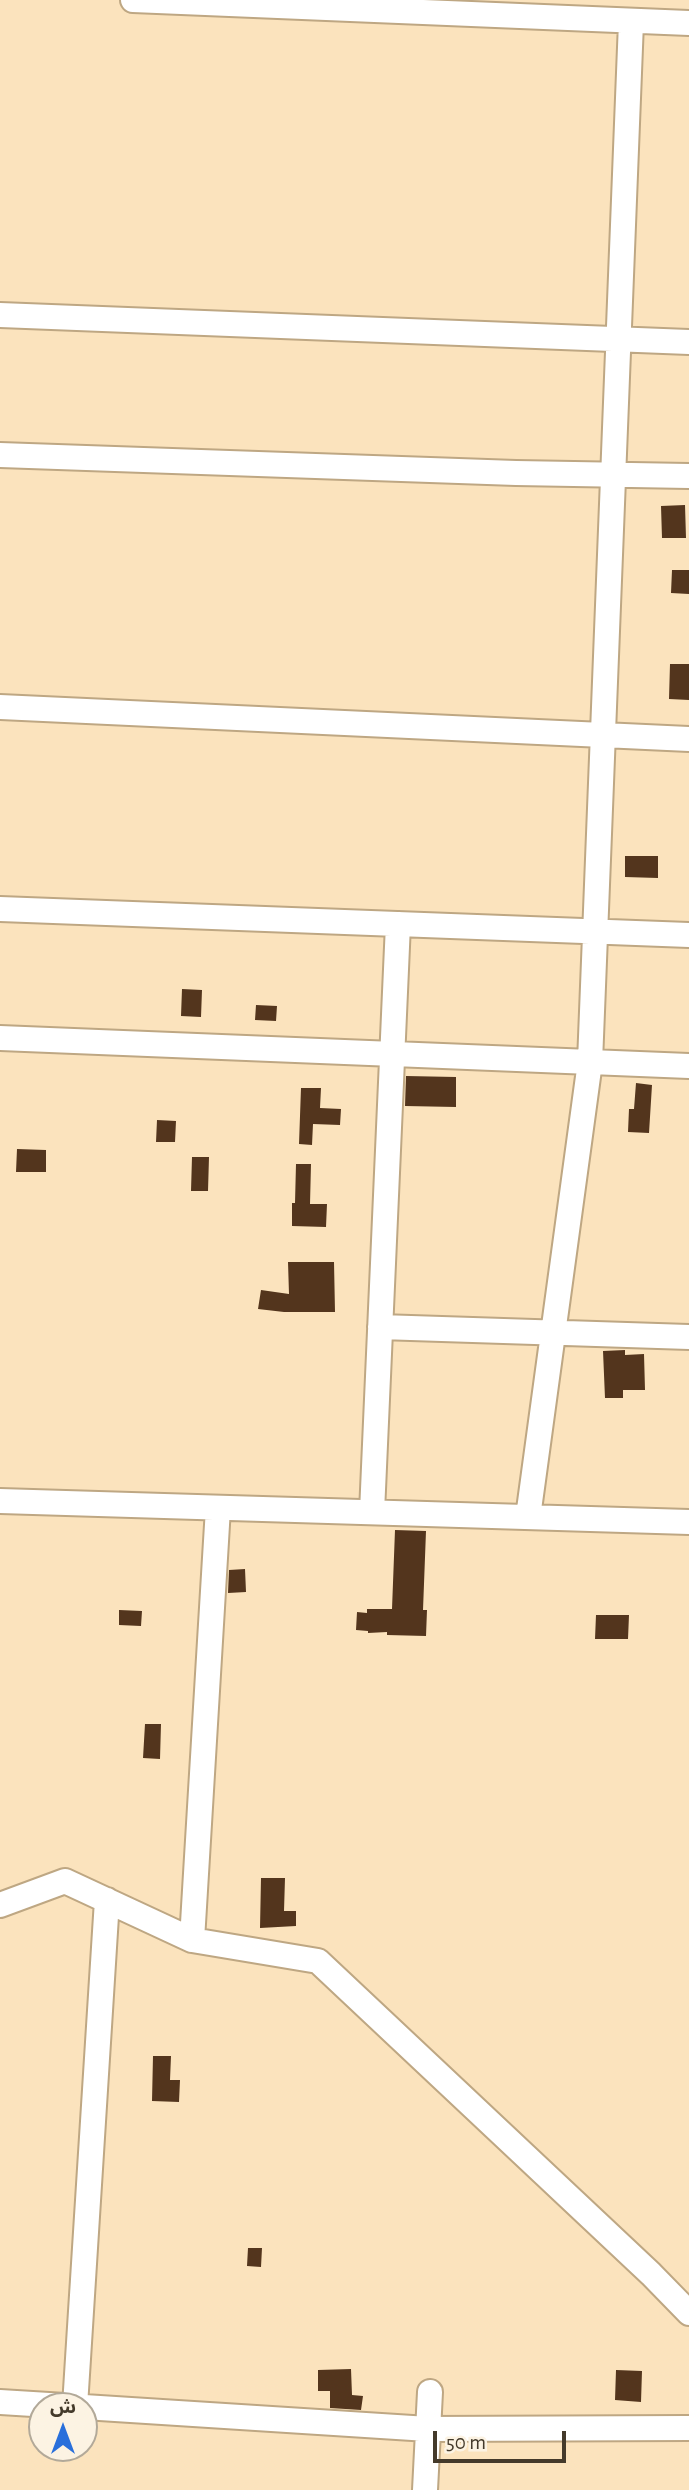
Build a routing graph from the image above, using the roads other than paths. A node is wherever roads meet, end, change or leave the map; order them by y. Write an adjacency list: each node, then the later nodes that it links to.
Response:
1 (133, 0): 2 (street)
2 (631, 22): 3 (street); 5 (street)
3 (689, 23)
4 (0, 315): 5 (street)
5 (619, 340): 6 (street); 8 (street)
6 (689, 342)
7 (0, 455): 8 (street)
8 (613, 475): 9 (street); 11 (street)
9 (689, 476)
10 (0, 707): 11 (street)
11 (603, 735): 12 (street); 15 (street)
12 (689, 739)
13 (0, 909): 14 (street)
14 (398, 924): 15 (street); 18 (street)
15 (595, 932): 16 (street); 19 (street)
16 (689, 935)
17 (0, 1038): 18 (street)
18 (392, 1055): 19 (street); 21 (street)
19 (590, 1062): 20 (street); 22 (street)
20 (689, 1066)
21 (380, 1327): 22 (street); 26 (street)
22 (553, 1333): 23 (street); 27 (street)
23 (689, 1337)
24 (0, 1501): 25 (street)
25 (218, 1508): 26 (street); 31 (street)
26 (372, 1512): 27 (street)
27 (528, 1517): 28 (street)
28 (689, 1522)
29 (107, 1900): 30 (street); 31 (street); 33 (street)
30 (0, 1905)
31 (192, 1940): 32 (street)
32 (689, 2313)
33 (76, 2392)
34 (430, 2392): 39 (street)
35 (0, 2402): 36 (street)
36 (28, 2404)
37 (98, 2408): 39 (street)
38 (689, 2428): 39 (street)
39 (428, 2429): 40 (street)
40 (425, 2490)

